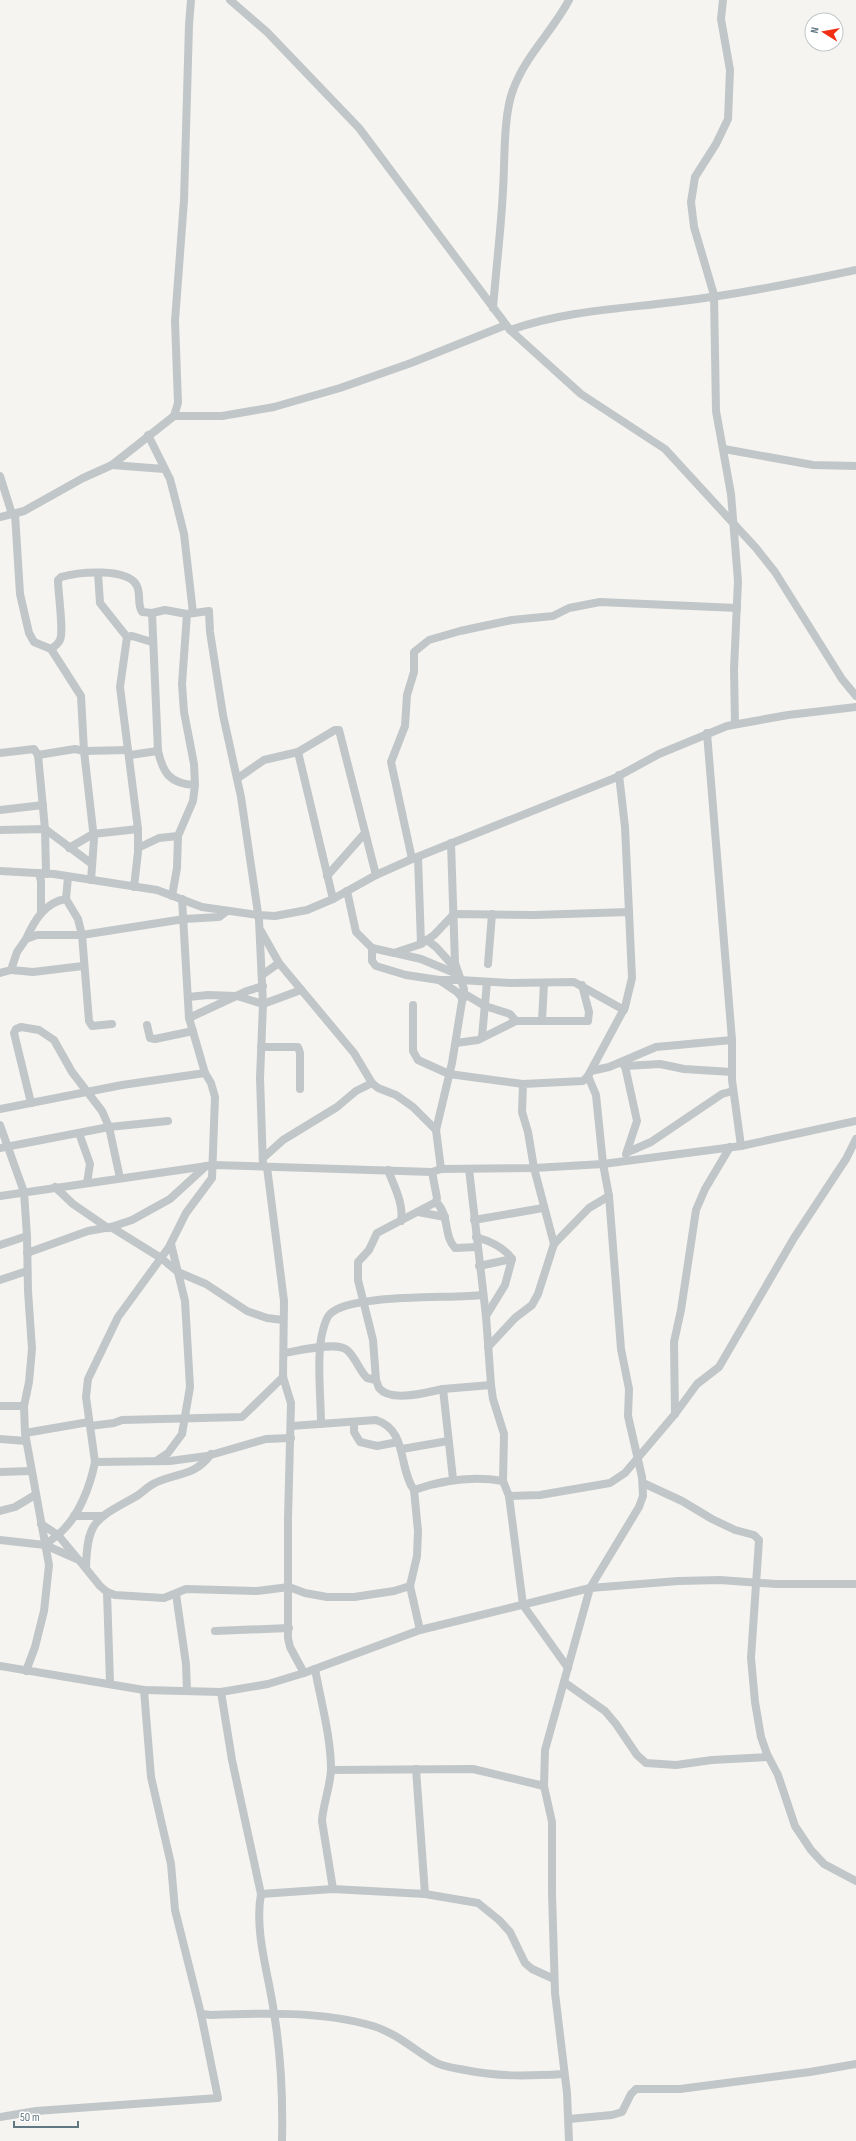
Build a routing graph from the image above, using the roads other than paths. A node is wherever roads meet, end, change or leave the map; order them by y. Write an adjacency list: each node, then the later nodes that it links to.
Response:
1 (191, 0): 9 (street)
2 (230, 0): 7 (street)
3 (569, 0): 7 (street)
4 (722, 0): 6 (street)
5 (856, 270): 6 (street)
6 (714, 295): 8 (street); 11 (street)
7 (493, 308): 8 (street)
8 (508, 328): 9 (street); 18 (street)
9 (174, 416): 10 (street)
10 (148, 435): 12 (street); 14 (street)
11 (724, 449): 13 (street); 18 (street)
12 (112, 465): 14 (street); 16 (street)
13 (856, 466)
14 (164, 469): 22 (street)
15 (0, 476): 16 (street)
16 (13, 514): 17 (street); 25 (street)
17 (0, 517)
18 (734, 524): 20 (street); 26 (street)
19 (98, 573): 21 (street); 23 (street); 25 (street)
20 (737, 608): 28 (street); 50 (street)
21 (152, 613): 22 (street); 24 (street)
22 (190, 613): 37 (street); 38 (street)
23 (127, 637): 24 (street); 34 (street)
24 (152, 642): 31 (street)
25 (51, 649): 30 (street)
26 (856, 696)
27 (856, 708): 28 (street)
28 (735, 724): 29 (street)
29 (707, 733): 36 (street); 104 (street)
30 (84, 751): 34 (street); 35 (street); 45 (street)
31 (158, 751): 34 (street); 38 (street)
32 (0, 752): 35 (street)
33 (298, 752): 37 (street); 44 (street); 55 (street)
34 (129, 753): 42 (street)
35 (38, 755): 39 (street)
36 (619, 775): 47 (street); 65 (street)
37 (238, 778): 69 (street)
38 (195, 785): 46 (street)
39 (43, 805): 40 (street); 41 (street)
40 (0, 810)
41 (45, 829): 43 (street); 48 (street); 53 (street)
42 (138, 829): 45 (street); 49 (street)
43 (0, 830)
44 (365, 833): 54 (street); 55 (street)
45 (93, 834): 48 (street); 51 (street)
46 (178, 836): 49 (street); 60 (street)
47 (451, 843): 50 (street); 67 (street)
48 (69, 848): 51 (street)
49 (138, 848): 58 (street)
50 (415, 858): 54 (street); 74 (street)
51 (92, 864): 57 (street)
52 (0, 871): 53 (street)
53 (43, 874): 56 (street); 66 (street)
54 (376, 875): 59 (street)
55 (327, 876): 63 (street)
56 (68, 877): 57 (street); 61 (street)
57 (91, 880): 58 (street)
58 (134, 886): 60 (street)
59 (347, 891): 63 (street); 75 (street)
60 (172, 896): 62 (street)
61 (66, 899): 66 (street); 72 (street)
62 (182, 899): 64 (street); 70 (street)
63 (333, 899): 69 (street)
64 (227, 911): 69 (street); 70 (street)
65 (629, 912): 68 (street); 96 (street)
66 (41, 913): 73 (street)
67 (454, 914): 68 (street); 74 (street); 82 (street)
68 (492, 914): 78 (street)
69 (258, 916): 71 (street)
70 (184, 919): 72 (street); 92 (street)
71 (260, 928): 77 (street); 83 (street)
72 (82, 935): 73 (street); 79 (street)
73 (26, 939): 80 (street)
74 (424, 942): 76 (street); 82 (street)
75 (372, 948): 76 (street); 84 (street)
76 (394, 953): 82 (street)
77 (279, 963): 83 (street); 89 (street)
78 (488, 964)
79 (84, 966): 80 (street); 100 (street)
80 (11, 970): 81 (street)
81 (0, 973)
82 (458, 974): 84 (street); 85 (street); 91 (street)
83 (262, 975): 88 (street)
84 (439, 980): 91 (street)
85 (487, 982): 86 (street); 95 (street)
86 (544, 983): 87 (street); 99 (street)
87 (582, 985): 96 (street); 99 (street)
88 (263, 986): 90 (street); 93 (street)
89 (301, 990): 93 (street); 112 (street)
90 (237, 996): 92 (street); 93 (street); 97 (street)
91 (463, 996): 95 (street); 105 (street)
92 (188, 997): 97 (street)
93 (263, 1004): 106 (street)
94 (412, 1005): 111 (street)
95 (485, 1006): 98 (street); 103 (street)
96 (624, 1010): 110 (street)
97 (190, 1018): 102 (street)
98 (516, 1021): 99 (street); 103 (street)
99 (542, 1021)
100 (112, 1024)
101 (147, 1025): 102 (street)
102 (193, 1030): 109 (street)
103 (482, 1037): 105 (street)
104 (732, 1040): 107 (street); 108 (street)
105 (456, 1043): 111 (street)
106 (261, 1047): 114 (street); 131 (street)
107 (623, 1064): 108 (street); 110 (street); 129 (street)
108 (732, 1072): 115 (street)
109 (204, 1073): 116 (street); 133 (street)
110 (590, 1073): 113 (street); 132 (street)
111 (449, 1074): 113 (street); 123 (street)
112 (372, 1083): 123 (street); 131 (street)
113 (523, 1084): 134 (street)
114 (300, 1088)
115 (733, 1091): 126 (street); 129 (street)
116 (87, 1092): 117 (street); 117 (street); 122 (street)
117 (31, 1103): 118 (street)
118 (0, 1109)
119 (168, 1121): 122 (street)
120 (856, 1121): 126 (street)
121 (0, 1125): 127 (street)
122 (109, 1127): 124 (street); 139 (street)
123 (436, 1130): 135 (street)
124 (79, 1133): 127 (street); 140 (street)
125 (856, 1139): 178 (street)
126 (741, 1146): 128 (street)
127 (3, 1147): 142 (street)
128 (730, 1147): 130 (street); 178 (street)
129 (628, 1152): 130 (street)
130 (624, 1161): 132 (street)
131 (264, 1163): 133 (street); 137 (street); 168 (street)
132 (603, 1164): 134 (street); 144 (street)
133 (210, 1166): 139 (street); 151 (street); 154 (street)
134 (534, 1168): 136 (street); 146 (street)
135 (441, 1169): 136 (street); 138 (street)
136 (469, 1169): 149 (street)
137 (388, 1170): 138 (street); 150 (street)
138 (432, 1172): 145 (street)
139 (120, 1178): 140 (street)
140 (88, 1183): 141 (street)
141 (55, 1187): 142 (street); 151 (street)
142 (24, 1192): 143 (street); 152 (street)
143 (0, 1196)
144 (609, 1196): 155 (street); 190 (street)
145 (436, 1202): 147 (street); 148 (street)
146 (543, 1208): 149 (street); 155 (street)
147 (418, 1212): 148 (street); 150 (street)
148 (445, 1217): 157 (street)
149 (474, 1220): 153 (street)
150 (401, 1221): 166 (street)
151 (110, 1228): 158 (street); 159 (street)
152 (27, 1236): 156 (street); 158 (street)
153 (476, 1237): 157 (street); 160 (street)
154 (171, 1244): 159 (street); 163 (street)
155 (554, 1244): 170 (street)
156 (0, 1245)
157 (477, 1247): 161 (street)
158 (27, 1253): 162 (street)
159 (161, 1258): 163 (street); 181 (street)
160 (512, 1259): 161 (street); 167 (street)
161 (480, 1266): 165 (street)
162 (27, 1271): 164 (street); 177 (street)
163 (178, 1272): 168 (street); 179 (street)
164 (0, 1280)
165 (483, 1295): 166 (street); 167 (street)
166 (364, 1302): 169 (street); 173 (street)
167 (486, 1316): 170 (street)
168 (283, 1320): 171 (street)
169 (320, 1347): 171 (street); 173 (street); 182 (street)
170 (488, 1347): 174 (street)
171 (284, 1353): 172 (street)
172 (283, 1377): 179 (street); 183 (street)
173 (376, 1380): 175 (street)
174 (491, 1385): 175 (street); 196 (street)
175 (444, 1389): 187 (street)
176 (0, 1406): 177 (street)
177 (24, 1406): 184 (street)
178 (675, 1414): 190 (street)
179 (186, 1417): 181 (street); 191 (street)
180 (354, 1423): 182 (street); 188 (street); 188 (street)
181 (90, 1424): 184 (street); 192 (street)
182 (322, 1424): 183 (street)
183 (292, 1426): 185 (street)
184 (26, 1437): 186 (street); 193 (street)
185 (291, 1438): 189 (street); 213 (street)
186 (0, 1439)
187 (448, 1441): 188 (street); 195 (street)
188 (400, 1445): 198 (street)
189 (211, 1454): 191 (street); 203 (street)
190 (638, 1457): 197 (street); 200 (street)
191 (156, 1461): 192 (street)
192 (95, 1462): 202 (street)
193 (31, 1471): 194 (street); 199 (street)
194 (0, 1472)
195 (453, 1479): 196 (street); 198 (street)
196 (503, 1481): 200 (street)
197 (643, 1483): 210 (street); 214 (street)
198 (414, 1490): 212 (street)
199 (35, 1495): 201 (street); 204 (street)
200 (509, 1496): 217 (street)
201 (0, 1511)
202 (74, 1516): 203 (street); 205 (street)
203 (102, 1516): 209 (street)
204 (41, 1524): 205 (street); 207 (street)
205 (58, 1535): 207 (street); 208 (street)
206 (0, 1540): 207 (street)
207 (45, 1545): 208 (street); 224 (street)
208 (78, 1560): 209 (street)
209 (86, 1568): 215 (street)
210 (756, 1582): 211 (street); 214 (street); 231 (street)
211 (856, 1584)
212 (410, 1586): 213 (street); 219 (street)
213 (289, 1588): 216 (street); 218 (street)
214 (590, 1588): 217 (street); 222 (street)
215 (107, 1592): 216 (street); 227 (street)
216 (176, 1594): 229 (street)
217 (523, 1604): 219 (street); 222 (street)
218 (289, 1628): 220 (street); 225 (street)
219 (420, 1630): 223 (street)
220 (214, 1632)
221 (0, 1666): 224 (street)
222 (568, 1668): 226 (street)
223 (315, 1669): 225 (street); 233 (street)
224 (26, 1671): 227 (street)
225 (304, 1673): 230 (street)
226 (564, 1682): 231 (street); 234 (street)
227 (110, 1683): 228 (street)
228 (144, 1690): 229 (street); 241 (street)
229 (187, 1691): 230 (street)
230 (221, 1692): 237 (street)
231 (768, 1757): 235 (street)
232 (416, 1769): 233 (street); 234 (street); 238 (street)
233 (331, 1770): 236 (street)
234 (544, 1786): 239 (street)
235 (856, 1881)
236 (333, 1889): 237 (street); 238 (street)
237 (261, 1894): 240 (street)
238 (425, 1894): 239 (street)
239 (554, 1979): 243 (street)
240 (274, 2013): 241 (street); 243 (street); 246 (street)
241 (201, 2014): 244 (street)
242 (856, 2064): 245 (street)
243 (564, 2074): 245 (street)
244 (0, 2117)
245 (570, 2119): 247 (street)
246 (282, 2141)
247 (569, 2141)

